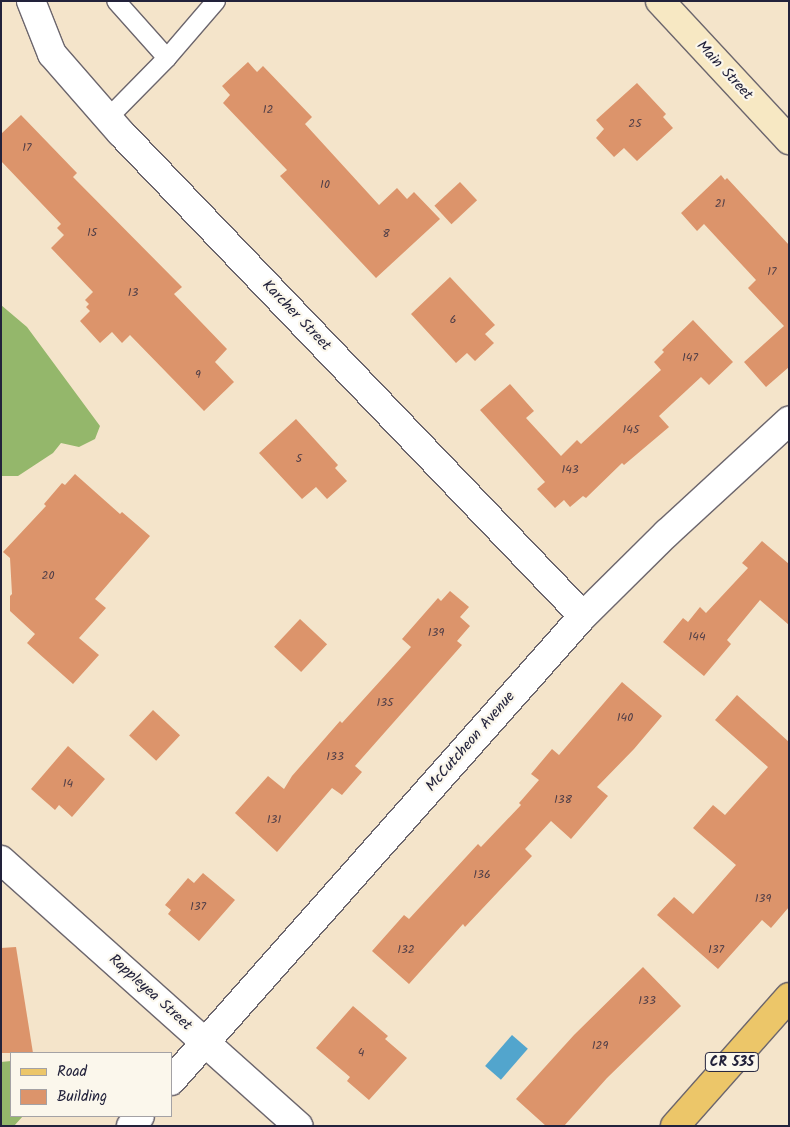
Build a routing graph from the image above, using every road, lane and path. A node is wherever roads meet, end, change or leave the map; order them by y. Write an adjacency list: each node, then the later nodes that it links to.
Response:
1 (31, 1): 6 (street, Karcher Street)
2 (116, 1): 5 (lane)
3 (216, 1): 5 (lane)
4 (660, 1): 7 (main road, Main Street)
5 (167, 58): 6 (lane)
6 (108, 118): 9 (street, Karcher Street)
7 (789, 140)
8 (789, 421): 9 (street, McCutcheon Avenue)
9 (582, 616): 12 (street, McCutcheon Avenue)
10 (1, 860): 12 (street, Rappleyea Street)
11 (789, 997): 15 (main road, CR 535)
12 (205, 1043): 13 (street, McCutcheon Avenue); 14 (street, Rappleyea Street)
13 (172, 1080)
14 (299, 1126)
15 (675, 1126)

